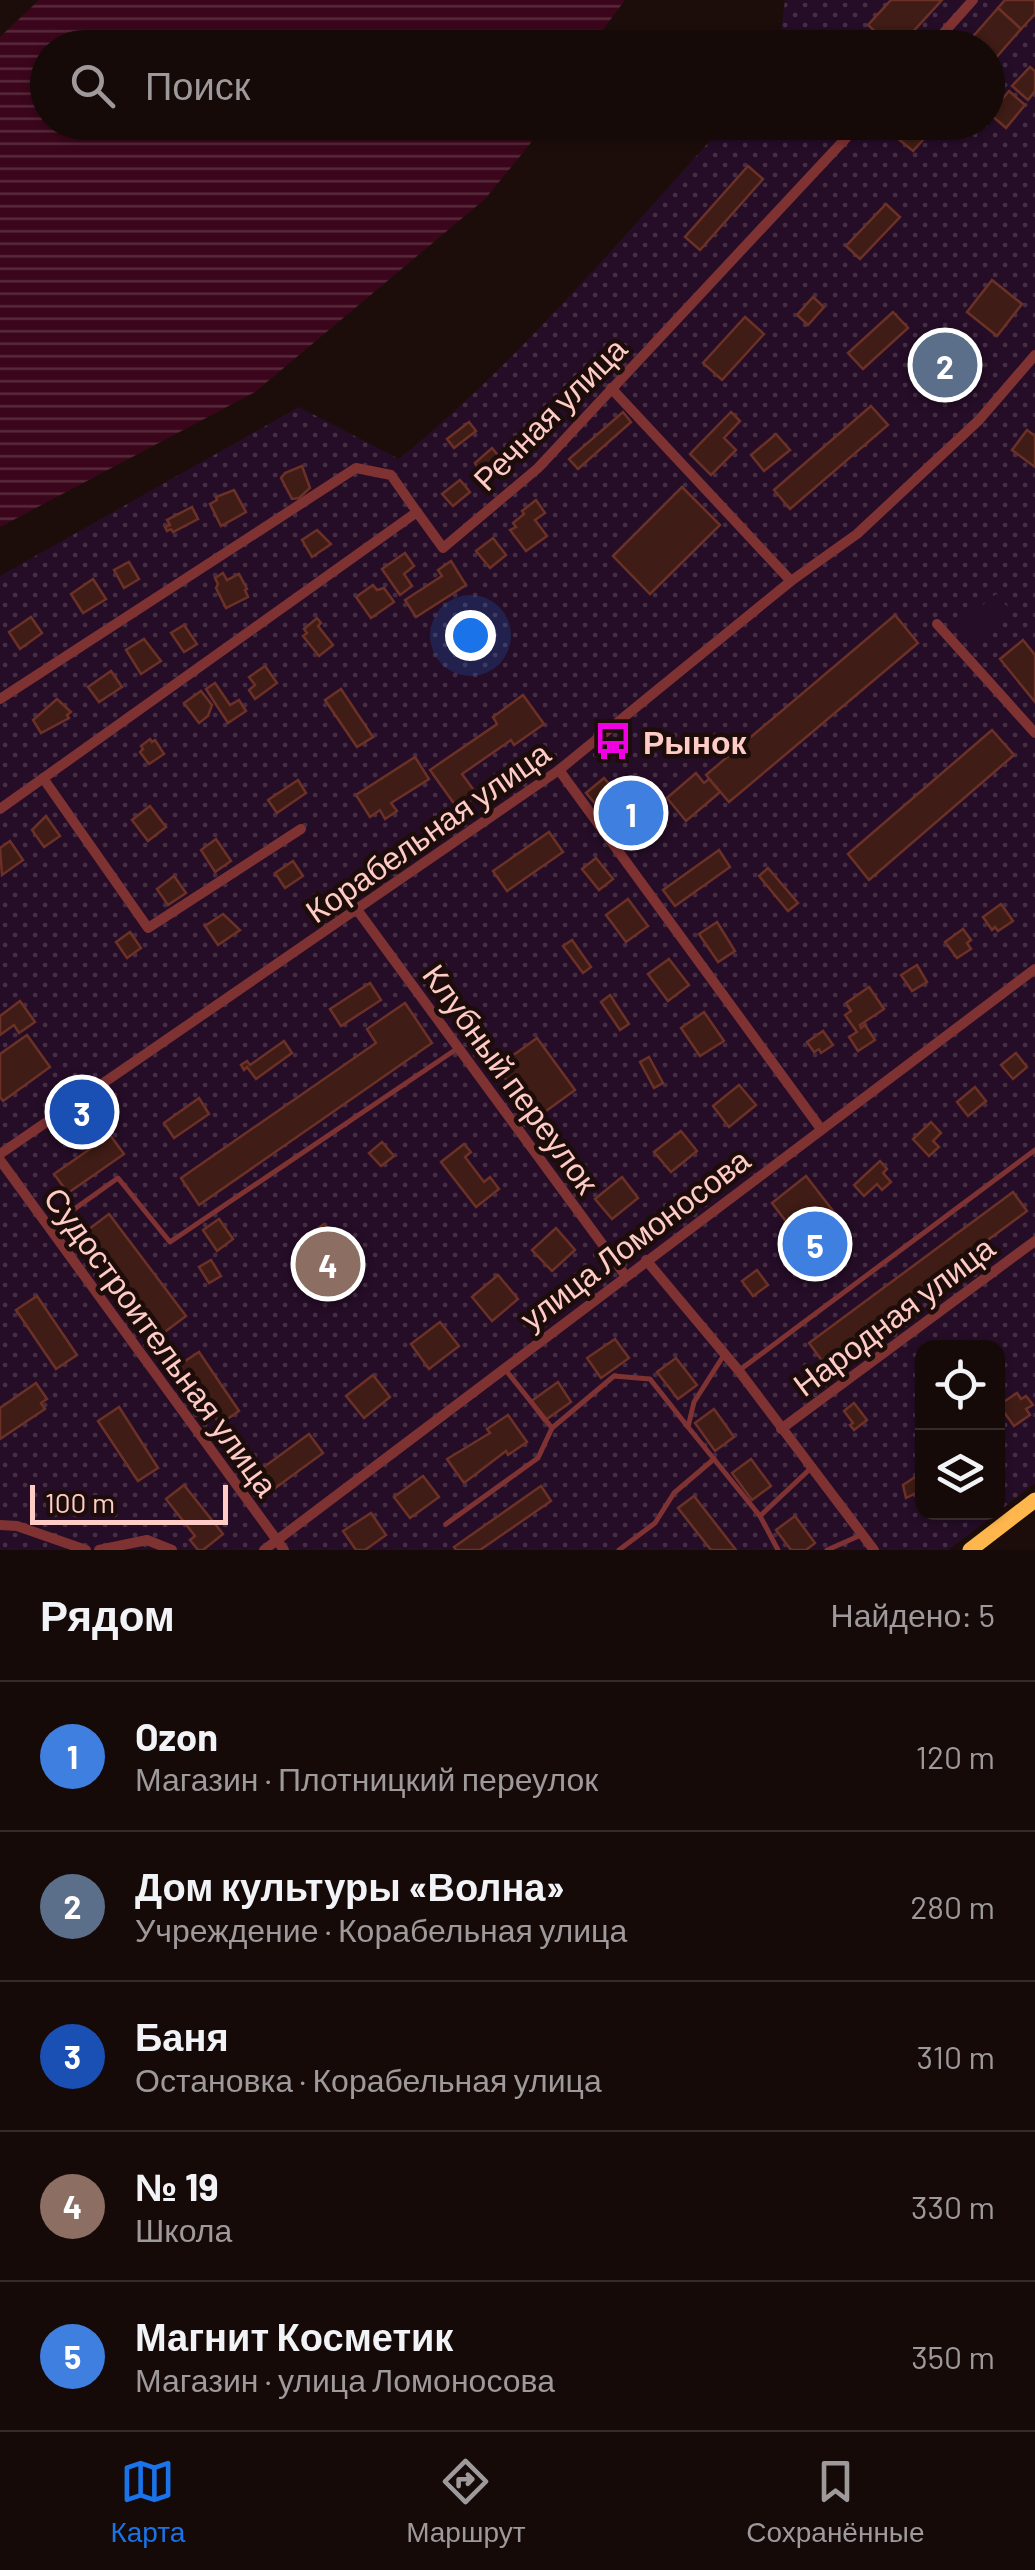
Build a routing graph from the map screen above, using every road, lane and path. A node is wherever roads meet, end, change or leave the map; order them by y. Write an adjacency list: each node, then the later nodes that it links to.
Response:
1 (973, 0): 2 (street)
2 (946, 30)
3 (844, 140): 5 (street, Речная улица)
4 (1035, 355): 7 (street, Корабельная улица)
5 (611, 388): 6 (street, Речная улица); 7 (street)
6 (417, 512): 9 (street); 12 (street)
7 (791, 581): 11 (street, Корабельная улица)
8 (937, 624): 10 (street)
9 (0, 699)
10 (1035, 733)
11 (559, 770): 15 (street, Корабельная улица); 18 (street)
12 (43, 778): 13 (street); 14 (street)
13 (0, 808)
14 (301, 829)
15 (358, 911): 17 (street, Клубный переулок); 20 (street, Корабельная улица)
16 (1035, 969): 18 (street, улица Ломоносова)
17 (458, 1048): 21 (lane); 24 (street, Клубный переулок)
18 (821, 1129): 23 (street, улица Ломоносова)
19 (1035, 1150): 27 (lane)
20 (0, 1157): 21 (street, Судостроительная улица)
21 (48, 1227): 38 (street, Судостроительная улица)
22 (1035, 1241): 30 (street, Народная улица)
23 (646, 1260): 24 (street, улица Ломоносова); 25 (street)
24 (626, 1275): 26 (street, улица Ломоносова)
25 (724, 1355): 27 (street); 28 (lane)
26 (504, 1368): 29 (lane); 38 (street, улица Ломоносова)
27 (738, 1371): 30 (street)
28 (688, 1427): 29 (lane); 31 (lane)
29 (552, 1428): 35 (lane)
30 (781, 1429): 32 (street)
31 (714, 1459): 34 (lane); 43 (lane)
32 (811, 1468): 34 (lane); 37 (street)
33 (1035, 1500): 47 (main road)
34 (760, 1516): 44 (lane)
35 (446, 1524)
36 (0, 1526): 39 (street)
37 (864, 1534): 45 (lane); 46 (street)
38 (280, 1545): 42 (street, улица Ломоносова)
39 (86, 1550)
40 (99, 1550): 41 (street)
41 (172, 1550)
42 (264, 1550)
43 (619, 1550)
44 (778, 1550)
45 (827, 1550)
46 (874, 1550)
47 (970, 1550)

